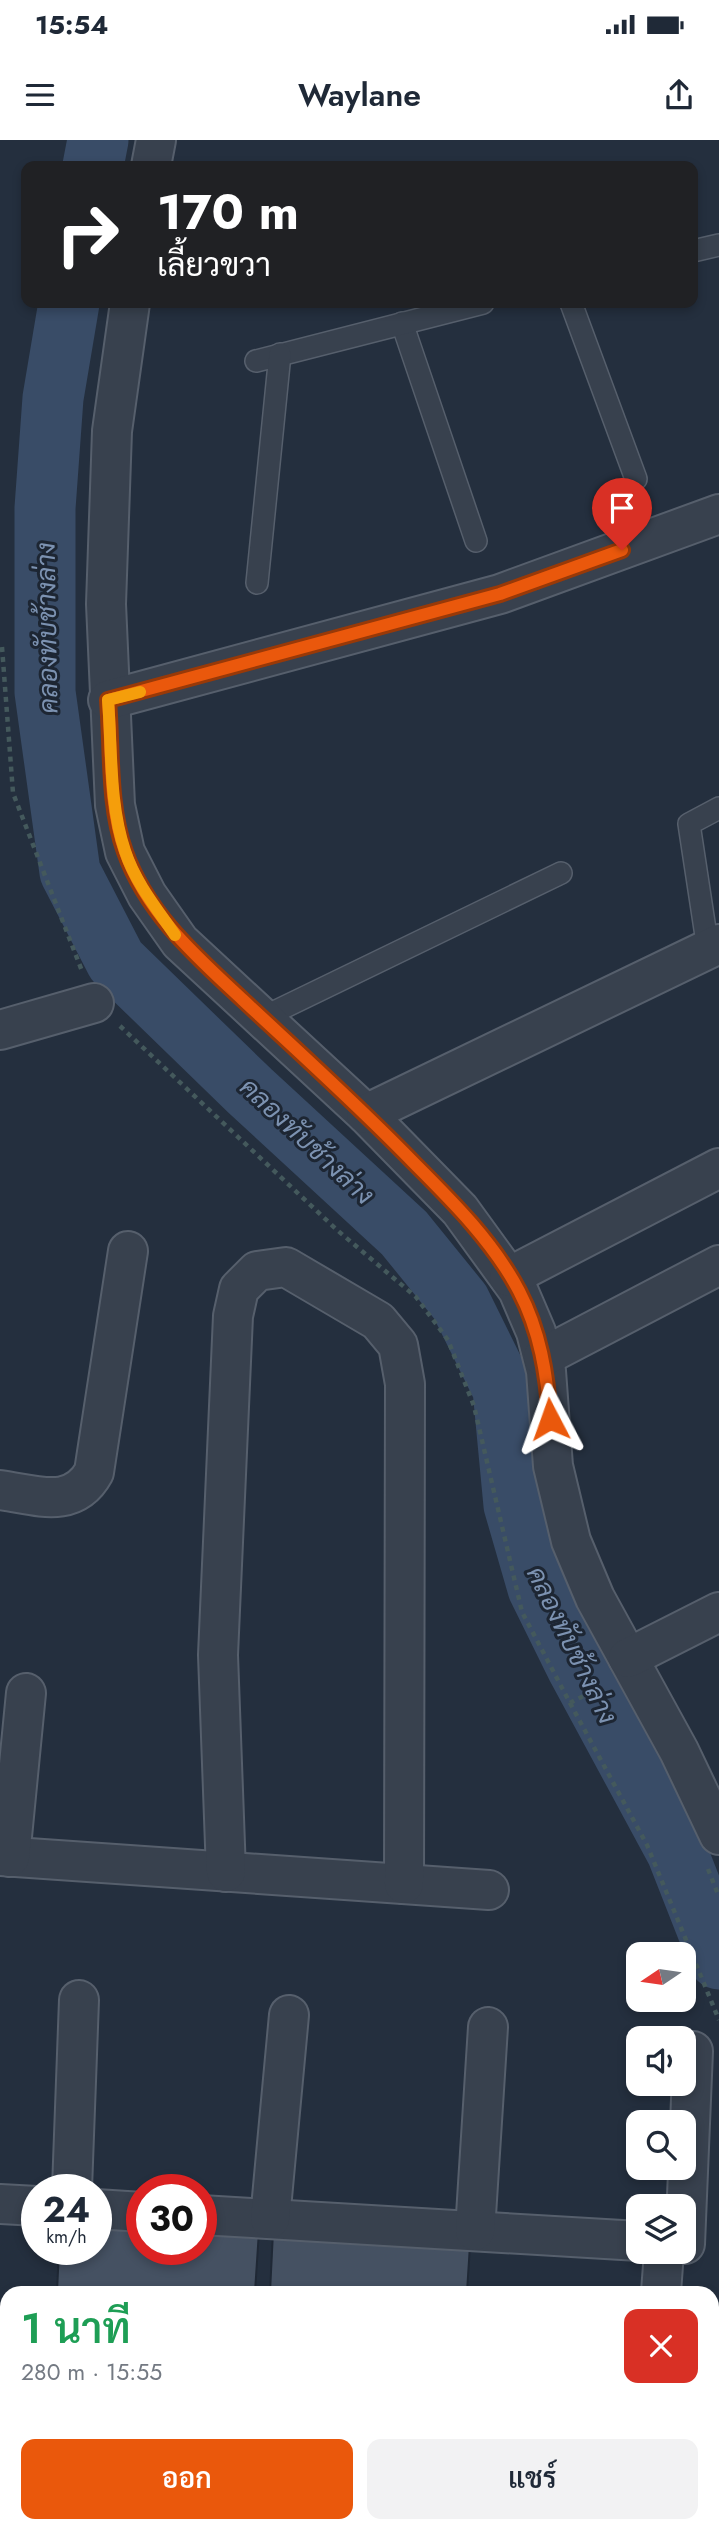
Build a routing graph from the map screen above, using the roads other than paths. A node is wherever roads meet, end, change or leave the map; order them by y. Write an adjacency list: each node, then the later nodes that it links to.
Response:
1 (156, 140): 2 (street)
2 (152, 161)
3 (719, 245): 4 (lane)
4 (698, 250)
5 (129, 308): 15 (street)
6 (463, 308): 8 (lane)
7 (573, 308): 11 (lane)
8 (402, 323): 9 (lane); 13 (lane)
9 (280, 354): 10 (lane); 14 (lane)
10 (257, 361)
11 (636, 479)
12 (719, 514): 15 (street)
13 (476, 541)
14 (257, 583)
15 (108, 700): 20 (street)
16 (719, 808): 18 (lane)
17 (561, 873): 20 (lane)
18 (714, 946): 22 (street)
19 (94, 1003): 21 (street)
20 (262, 1018): 22 (street)
21 (0, 1030)
22 (366, 1114): 26 (street)
23 (719, 1168): 26 (street)
24 (128, 1251): 28 (street)
25 (719, 1265): 27 (street)
26 (509, 1277): 27 (street)
27 (542, 1357): 30 (street)
28 (0, 1490)
29 (719, 1612): 30 (street)
30 (628, 1658): 32 (street)
31 (26, 1693): 34 (street)
32 (710, 1793): 33 (street)
33 (719, 1835)
34 (5, 1857): 35 (street)
35 (226, 1872): 36 (street); 36 (street)
36 (404, 1884): 37 (street)
37 (489, 1890)
38 (79, 2000): 42 (street)
39 (289, 2015): 47 (street)
40 (488, 2027): 48 (street)
41 (693, 2096): 43 (street)
42 (73, 2174)
43 (690, 2194)
44 (0, 2204): 45 (street)
45 (21, 2205)
46 (217, 2216): 47 (street)
47 (270, 2219): 48 (street)
48 (475, 2231): 49 (street)
49 (626, 2240)
50 (677, 2264): 51 (street)
51 (665, 2286)

